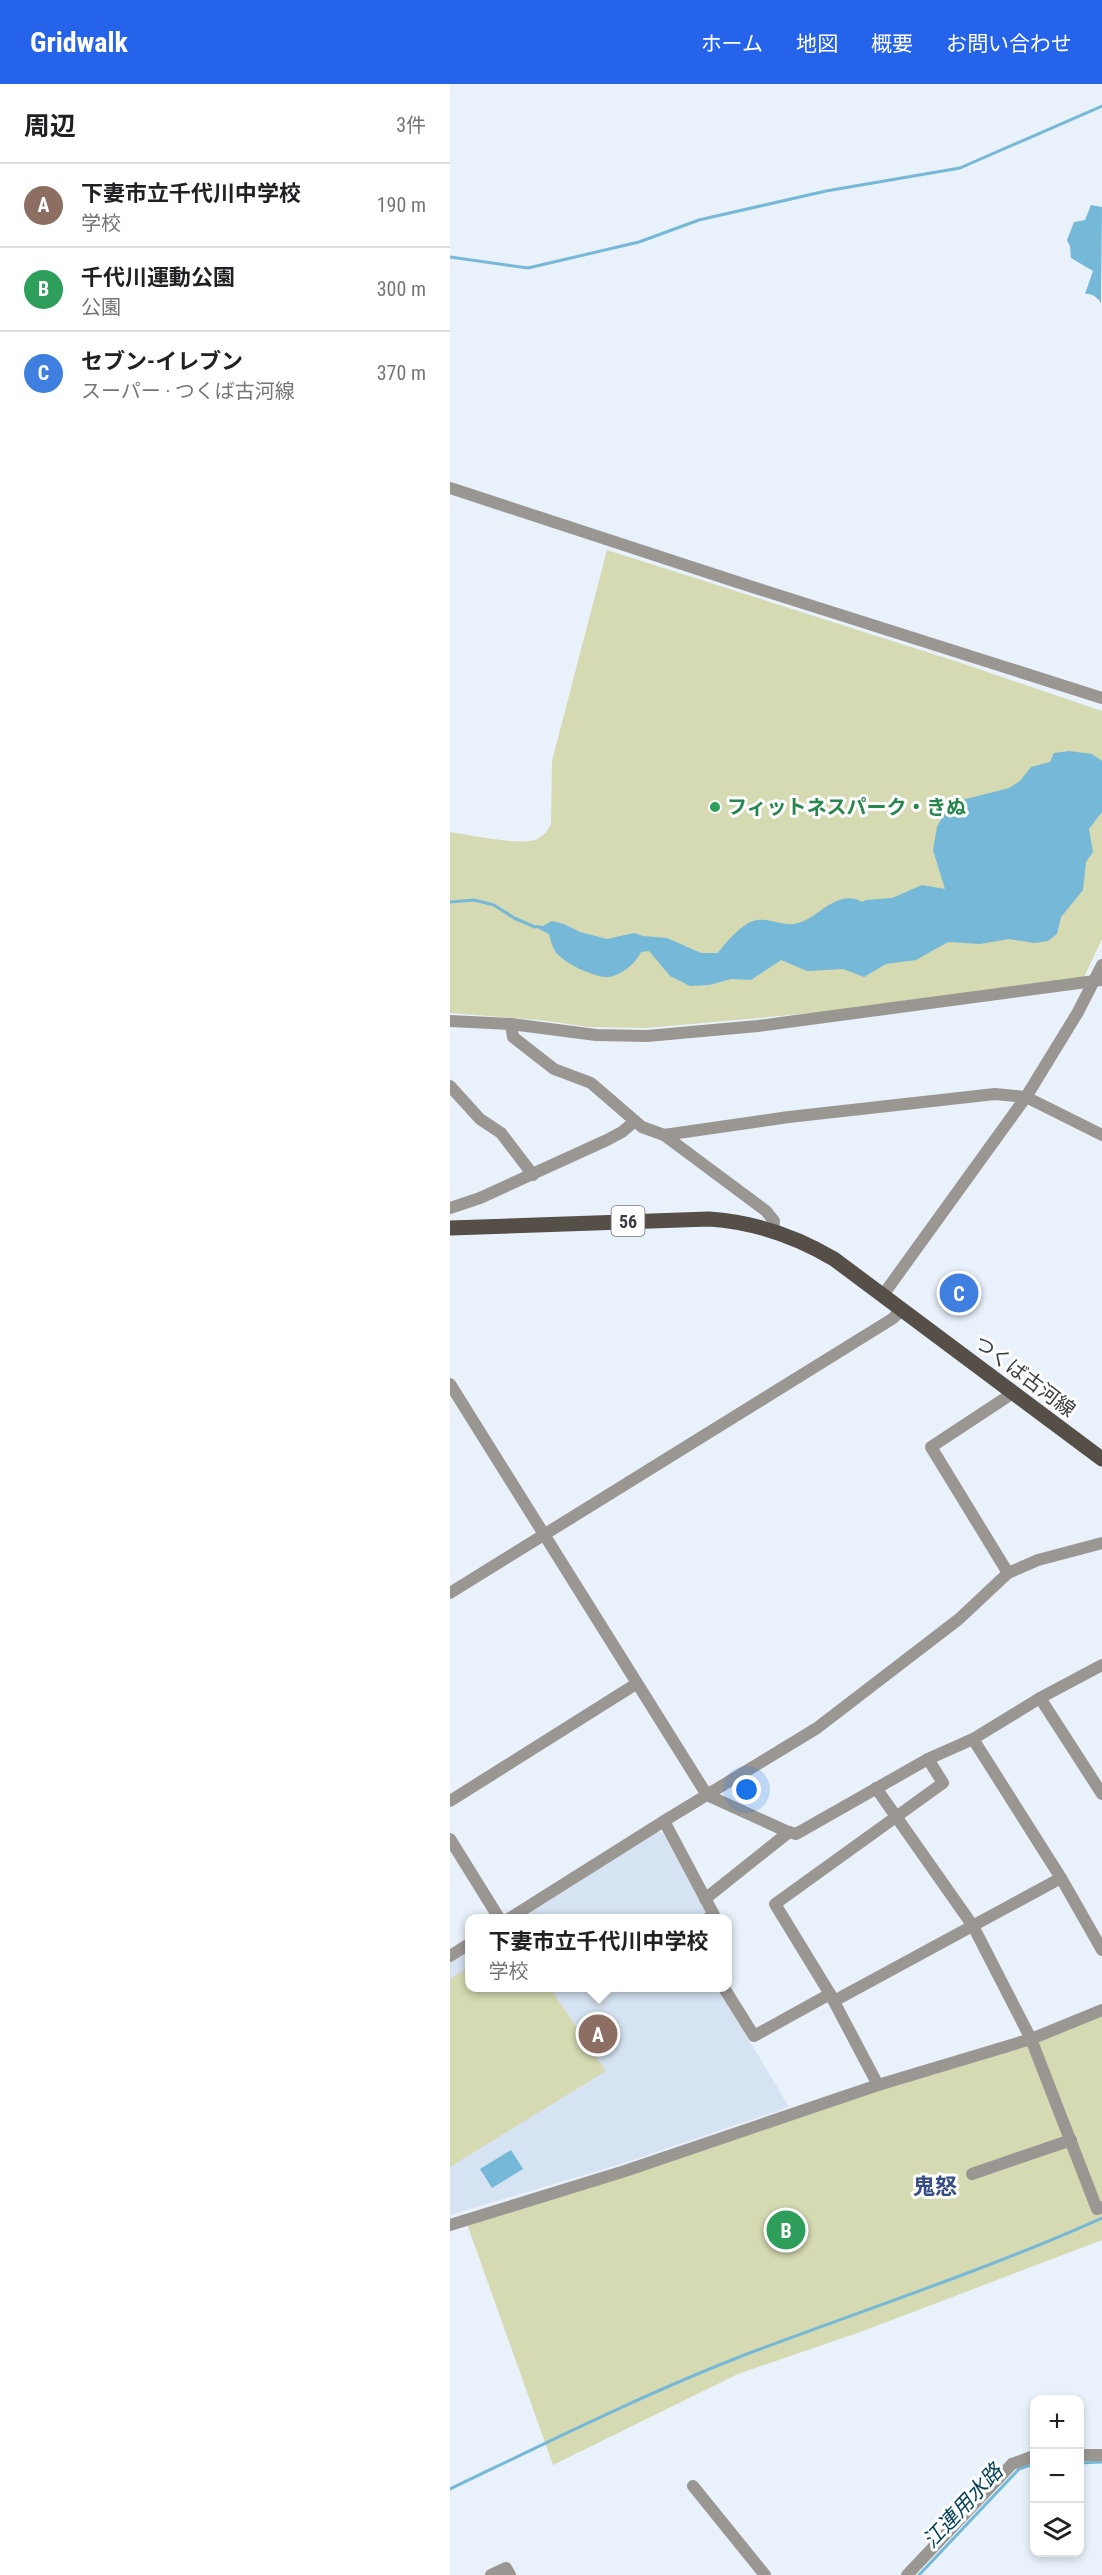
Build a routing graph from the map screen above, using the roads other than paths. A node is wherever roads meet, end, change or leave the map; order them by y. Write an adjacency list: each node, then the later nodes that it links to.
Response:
1 (450, 488): 2 (street)
2 (1102, 698)
3 (1102, 965): 4 (street)
4 (1099, 983): 6 (street); 8 (street)
5 (450, 1021): 6 (street)
6 (511, 1024): 9 (street)
7 (450, 1086): 12 (street)
8 (1026, 1097): 10 (street); 11 (street); 16 (street)
9 (635, 1121): 10 (street); 12 (street)
10 (664, 1135): 15 (street)
11 (1102, 1135)
12 (533, 1175): 13 (street)
13 (450, 1208)
14 (450, 1228): 15 (main road, つくば古河線 / 56)
15 (773, 1230): 16 (main road, つくば古河線 / 56)
16 (883, 1295): 17 (main road, つくば古河線 / 56)
17 (902, 1310): 19 (main road, つくば古河線 / 56); 21 (street)
18 (450, 1384): 21 (street)
19 (1013, 1393): 20 (main road, つくば古河線 / 56); 23 (street)
20 (1102, 1459)
21 (544, 1534): 24 (street); 26 (street)
22 (1102, 1542): 23 (street)
23 (1008, 1573): 31 (street)
24 (450, 1593)
25 (1102, 1665): 27 (street)
26 (636, 1684): 31 (street); 33 (street)
27 (1040, 1698): 28 (street); 32 (street)
28 (973, 1739): 29 (street); 38 (street)
29 (928, 1759): 30 (street); 34 (street)
30 (876, 1788): 34 (street); 36 (street)
31 (707, 1794): 35 (street); 36 (street)
32 (1102, 1794)
33 (450, 1802)
34 (898, 1817): 43 (street); 48 (street)
35 (664, 1821): 39 (street); 41 (street)
36 (789, 1832): 39 (street)
37 (450, 1839): 40 (street)
38 (1061, 1878): 43 (street); 45 (street)
39 (705, 1899): 42 (street)
40 (497, 1914)
41 (516, 1914)
42 (713, 1914)
43 (973, 1926): 48 (street); 50 (street)
44 (465, 1947): 46 (street)
45 (1102, 1950)
46 (450, 1956)
47 (726, 1992): 48 (street)
48 (832, 1997): 51 (street)
49 (1102, 2010): 50 (street)
50 (1030, 2039): 51 (street); 52 (street)
51 (878, 2085): 55 (street)
52 (1071, 2140): 53 (street); 54 (street)
53 (972, 2174)
54 (1102, 2207)
55 (450, 2225)
56 (1084, 2455): 57 (street)
57 (1102, 2455)
58 (1030, 2458): 63 (street)
59 (693, 2486): 62 (street)
60 (491, 2575): 61 (street)
61 (510, 2575)
62 (765, 2575)
63 (907, 2575)

